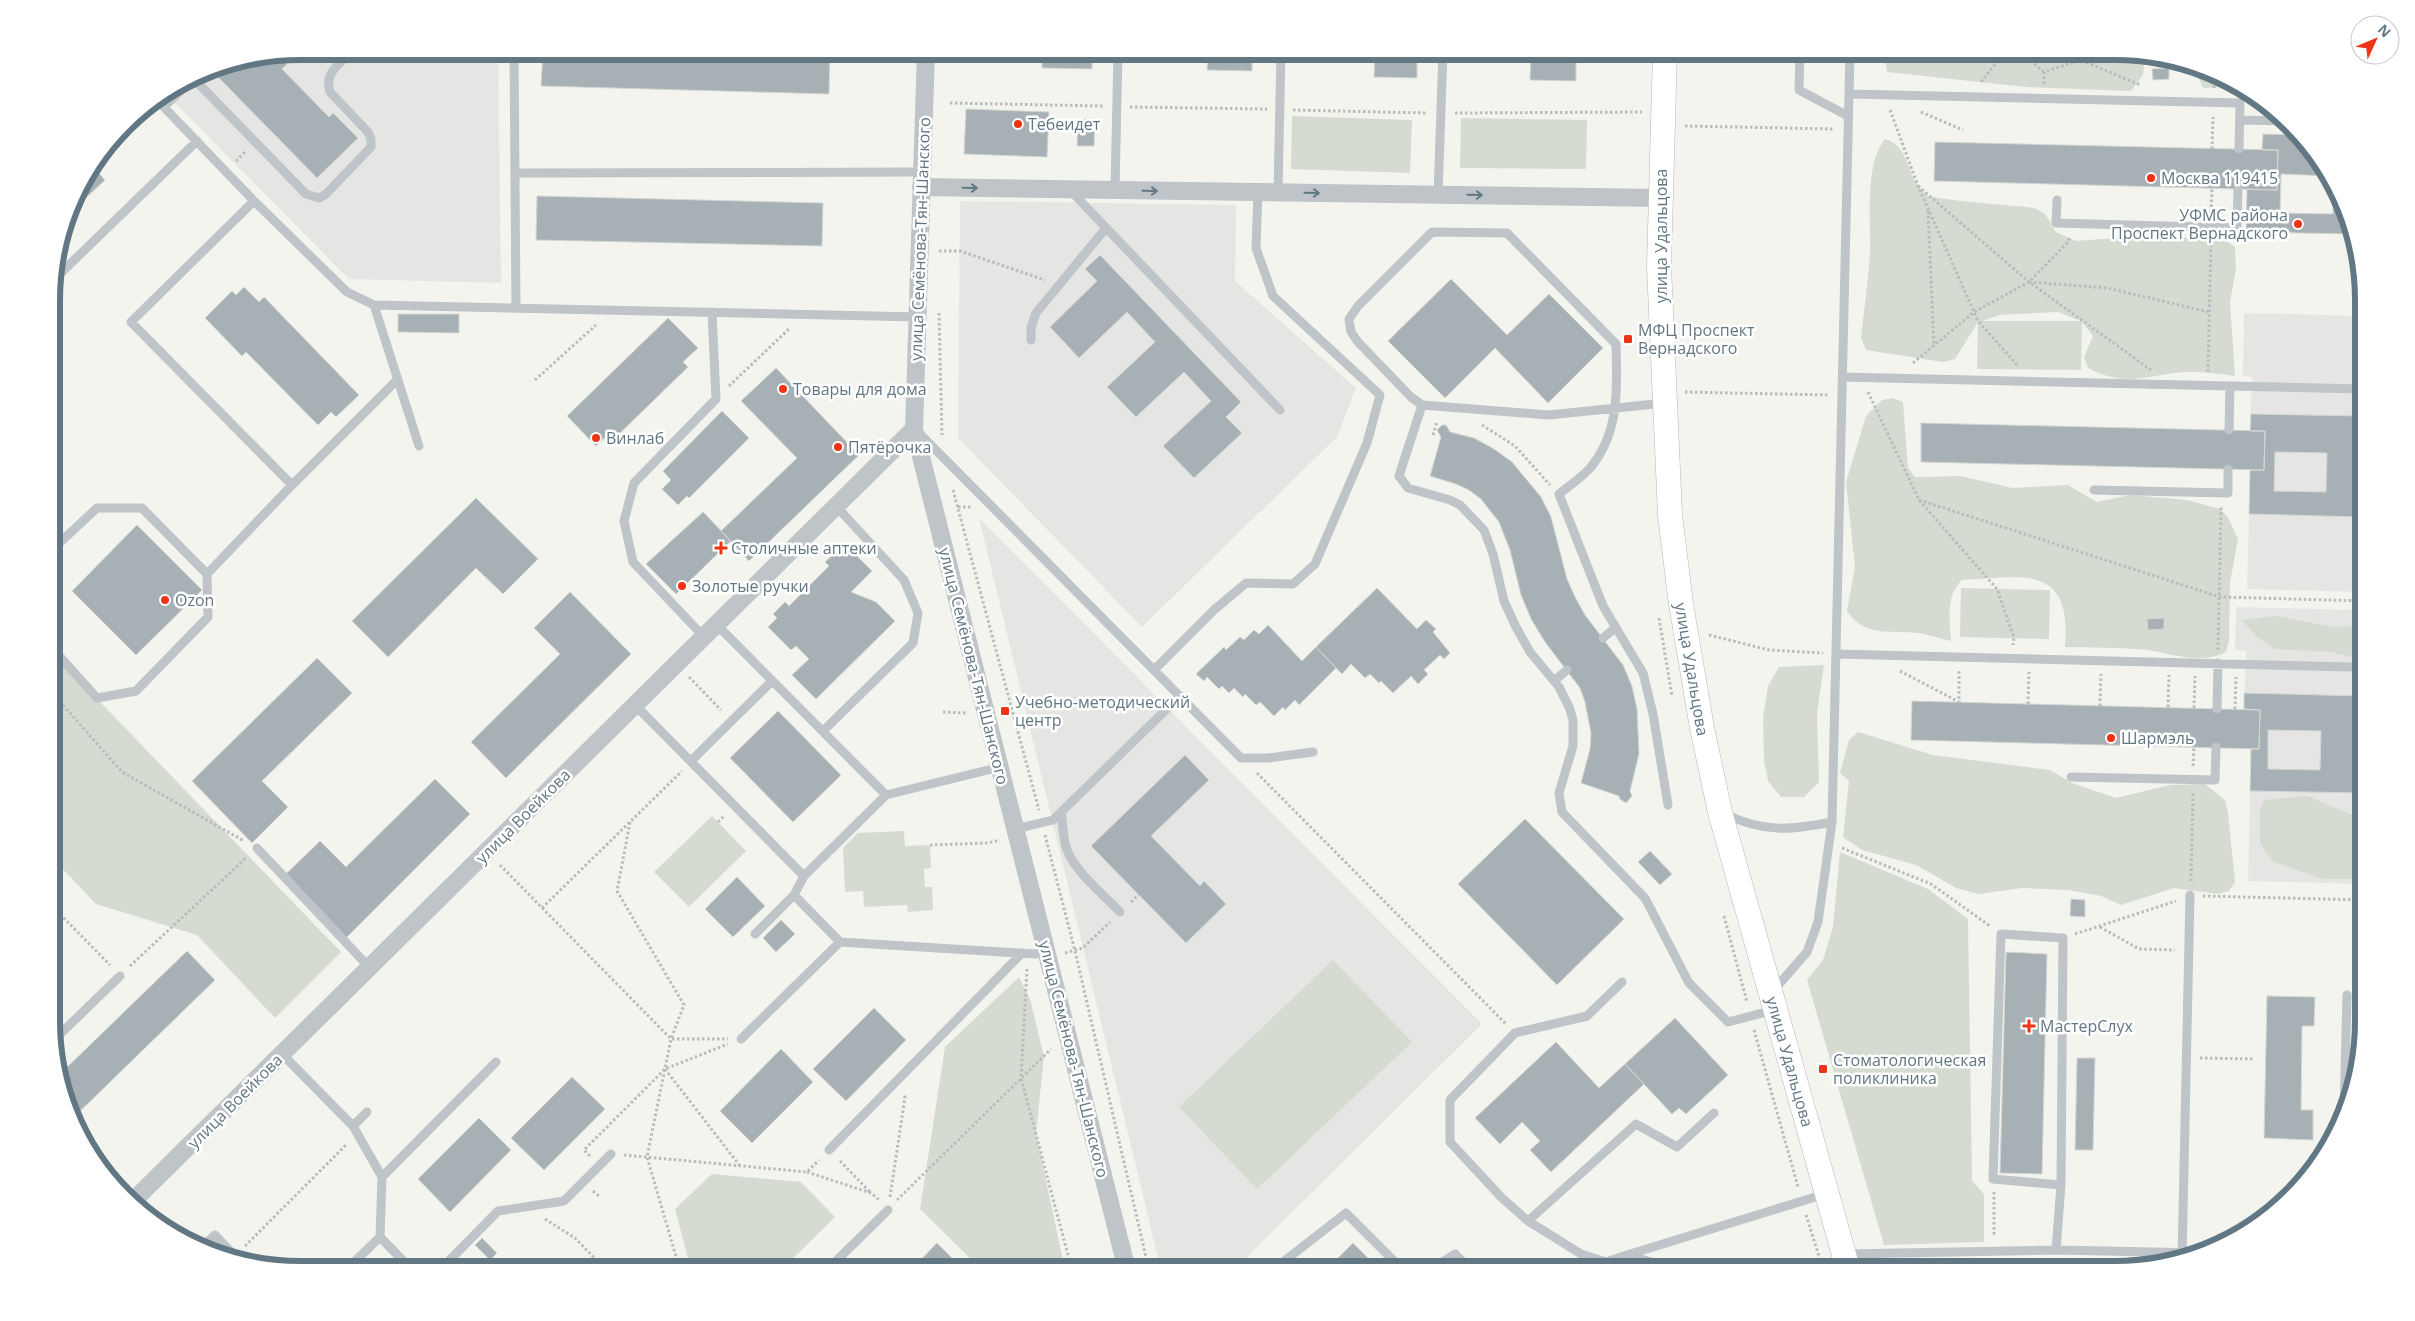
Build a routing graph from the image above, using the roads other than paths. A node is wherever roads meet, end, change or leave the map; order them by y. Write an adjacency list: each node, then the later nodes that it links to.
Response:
1 (342, 60): 10 (lane)
2 (514, 60): 20 (lane)
3 (926, 60): 21 (street, улица Семёнова-Тян-Шанского)
4 (1118, 60): 24 (lane)
5 (1281, 60): 26 (lane)
6 (1444, 60): 27 (lane)
7 (1665, 60): 28 (street, улица Удальцова)
8 (1800, 60): 15 (lane)
9 (1850, 60): 12 (lane)
10 (199, 82)
11 (177, 94): 14 (lane)
12 (1848, 94): 15 (lane); 16 (lane)
13 (161, 105): 14 (lane)
14 (164, 107): 18 (lane)
15 (1848, 116): 40 (lane)
16 (2240, 120): 17 (lane); 19 (lane)
17 (2274, 121)
18 (197, 141): 30 (lane); 33 (lane)
19 (2239, 149)
20 (515, 173): 21 (lane); 36 (lane)
21 (921, 180): 22 (street, one-way to 22); 38 (street, улица Семёнова-Тян-Шанского)
22 (1069, 189): 24 (street); 31 (lane)
23 (2238, 189): 29 (lane)
24 (1115, 190): 25 (street, one-way to 25)
25 (1258, 192): 26 (street); 65 (lane)
26 (1278, 192): 27 (street, one-way to 27)
27 (1438, 195): 28 (street, one-way to 28)
28 (1660, 198): 44 (street, улица Удальцова)
29 (2057, 200)
30 (254, 201): 35 (lane); 52 (lane)
31 (1106, 228): 39 (lane); 47 (lane)
32 (63, 265): 33 (lane)
33 (66, 268): 34 (lane)
34 (62, 272)
35 (374, 305): 36 (lane); 41 (lane)
36 (516, 308): 37 (lane)
37 (712, 312): 38 (lane); 59 (lane)
38 (918, 317): 48 (street, улица Семёнова-Тян-Шанского)
39 (1031, 340)
40 (1842, 377): 42 (lane); 61 (lane)
41 (398, 379): 50 (lane); 52 (lane)
42 (2230, 386): 43 (lane); 49 (lane)
43 (2355, 389)
44 (1671, 397): 46 (lane); 81 (street, улица Удальцова)
45 (1422, 405): 46 (lane); 46 (lane); 68 (lane)
46 (1617, 408): 58 (lane)
47 (1280, 410)
48 (914, 428): 54 (street, улица Воейкова); 65 (lane); 76 (street, улица Семёнова-Тян-Шанского)
49 (2229, 430)
50 (419, 446)
51 (2228, 469): 53 (lane)
52 (292, 484): 56 (lane)
53 (2094, 490)
54 (836, 506): 57 (street, улица Воейкова); 72 (lane)
55 (60, 543): 56 (lane)
56 (207, 574): 62 (lane)
57 (716, 624): 59 (street, улица Воейкова); 67 (lane)
58 (1616, 628): 60 (lane); 79 (lane)
59 (704, 637): 70 (street, улица Воейкова)
60 (1603, 638)
61 (1836, 654): 63 (lane); 82 (lane)
62 (60, 657)
63 (2218, 663): 64 (lane); 71 (lane)
64 (2350, 666)
65 (1154, 670): 69 (lane)
66 (1567, 670): 68 (lane)
67 (772, 681): 72 (lane); 75 (lane)
68 (1554, 681): 97 (lane)
69 (1180, 696): 74 (lane); 80 (lane)
70 (635, 705): 75 (lane); 93 (street, улица Воейкова)
71 (2217, 708)
72 (822, 731): 78 (lane)
73 (2216, 747): 77 (lane)
74 (1313, 752)
75 (691, 761): 85 (lane)
76 (1000, 767): 78 (lane); 83 (street, улица Семёнова-Тян-Шанского)
77 (2071, 777)
78 (886, 795): 85 (lane)
79 (1668, 805)
80 (1061, 812): 83 (lane); 88 (lane)
81 (1720, 812): 82 (lane); 97 (street, улица Удальцова)
82 (1832, 822): 97 (lane)
83 (1010, 834): 91 (street, улица Семёнова-Тян-Шанского)
84 (257, 848): 93 (lane)
85 (804, 876): 86 (lane)
86 (794, 895): 89 (lane); 90 (lane)
87 (2190, 895): 118 (lane)
88 (1120, 912)
89 (755, 934)
90 (840, 942): 92 (lane); 99 (lane)
91 (1047, 952): 92 (lane); 125 (street, улица Семёнова-Тян-Шанского)
92 (1022, 954): 106 (lane)
93 (370, 967): 100 (street, улица Воейкова)
94 (120, 976): 98 (lane)
95 (1622, 982): 113 (lane)
96 (2347, 996): 102 (lane)
97 (1774, 1001): 110 (street, улица Удальцова)
98 (61, 1033)
99 (741, 1039)
100 (282, 1054): 105 (lane); 111 (street, улица Воейкова)
101 (496, 1062): 108 (lane)
102 (2345, 1090)
103 (367, 1112): 105 (lane)
104 (1714, 1113): 113 (lane)
105 (355, 1130): 108 (lane)
106 (829, 1150)
107 (611, 1154): 123 (lane)
108 (382, 1177): 114 (lane)
109 (2061, 1185): 109 (lane); 117 (lane)
110 (1825, 1194): 119 (lane); 133 (street, улица Удальцова)
111 (137, 1197)
112 (888, 1210): 124 (lane)
113 (1528, 1221): 130 (lane)
114 (380, 1237): 121 (lane); 122 (lane)
115 (207, 1243): 116 (lane)
116 (230, 1250)
117 (2056, 1250): 120 (lane); 134 (lane)
118 (2182, 1251)
119 (1627, 1254): 131 (lane); 132 (lane)
120 (2166, 1255)
121 (355, 1261)
122 (403, 1261)
123 (449, 1261)
124 (837, 1261)
125 (1125, 1261)
126 (1285, 1261): 127 (lane)
127 (1393, 1261)
128 (1444, 1261): 129 (lane)
129 (1463, 1261)
130 (1595, 1261)
131 (1614, 1261)
132 (1650, 1261)
133 (1846, 1261)
134 (1860, 1261)

